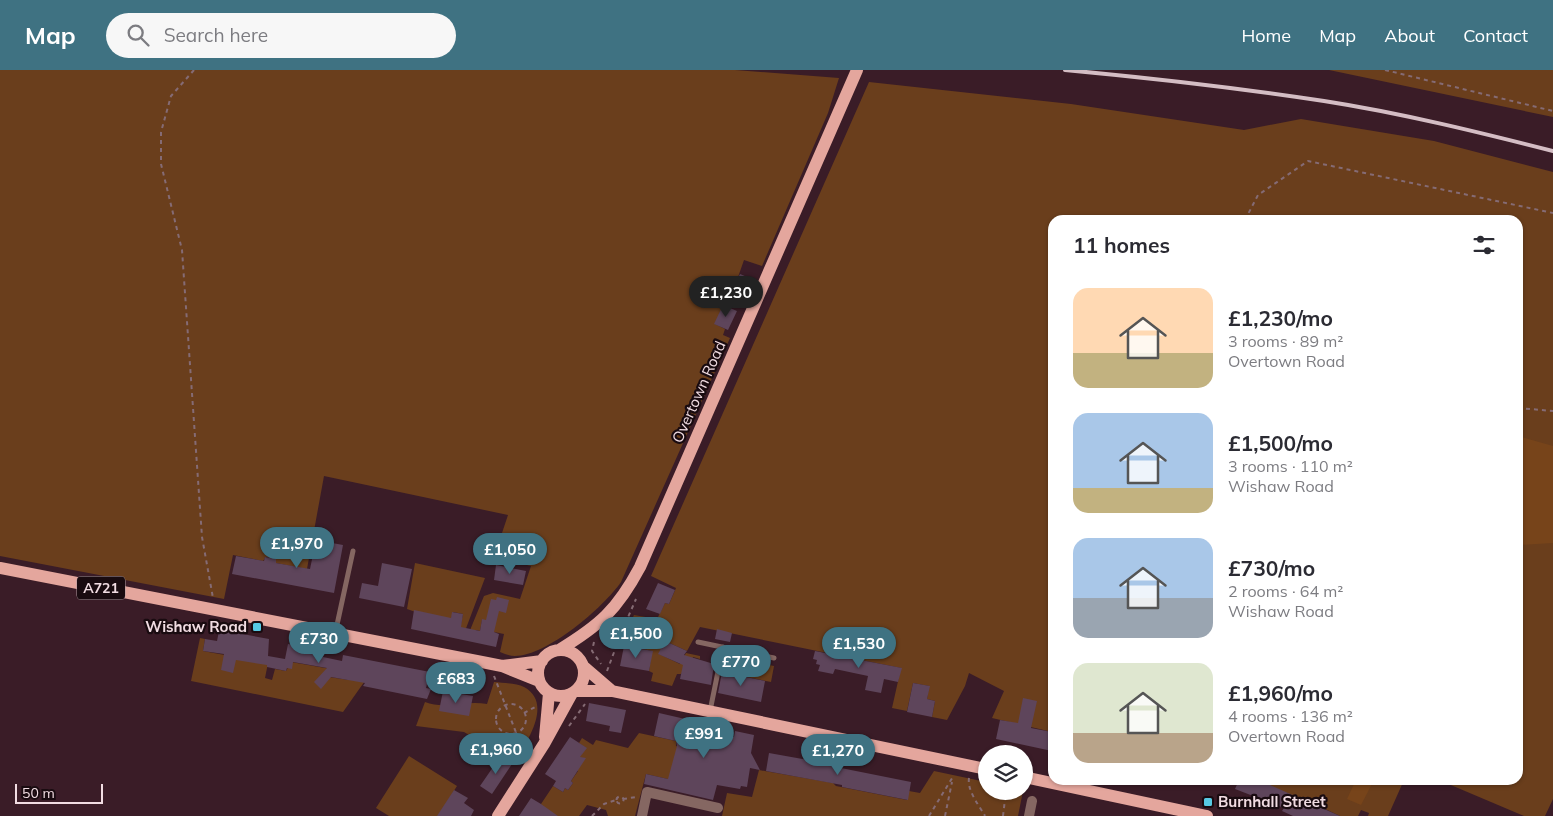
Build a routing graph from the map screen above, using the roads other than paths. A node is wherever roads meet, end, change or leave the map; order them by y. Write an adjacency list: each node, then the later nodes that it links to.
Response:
1 (857, 70): 4 (main road, Overtown Road)
2 (353, 551): 6 (lane)
3 (0, 568): 6 (main road, A721)
4 (606, 624): 5 (main road, Overtown Road); 7 (lane)
5 (588, 632): 10 (main road, Overtown Road); 13 (main road)
6 (335, 634): 14 (main road, A721)
7 (649, 634)
8 (698, 642): 9 (lane)
9 (723, 647): 11 (lane); 19 (lane)
10 (559, 650): 12 (main road); 13 (main road)
11 (774, 658)
12 (542, 661): 14 (main road, A721); 15 (main road)
13 (582, 663): 16 (main road); 18 (main road)
14 (502, 666): 15 (main road, A721)
15 (539, 681): 17 (main road)
16 (599, 681): 18 (main road); 19 (main road)
17 (549, 693): 18 (main road); 20 (main road)
18 (574, 693): 20 (main road)
19 (710, 712): 21 (main road)
20 (544, 744): 27 (main road)
21 (978, 767)
22 (1033, 779): 23 (main road)
23 (1048, 782)
24 (1062, 785): 30 (main road)
25 (1032, 801): 29 (street)
26 (718, 808): 28 (street)
27 (498, 816)
28 (642, 816)
29 (1029, 816)
30 (1207, 816)

